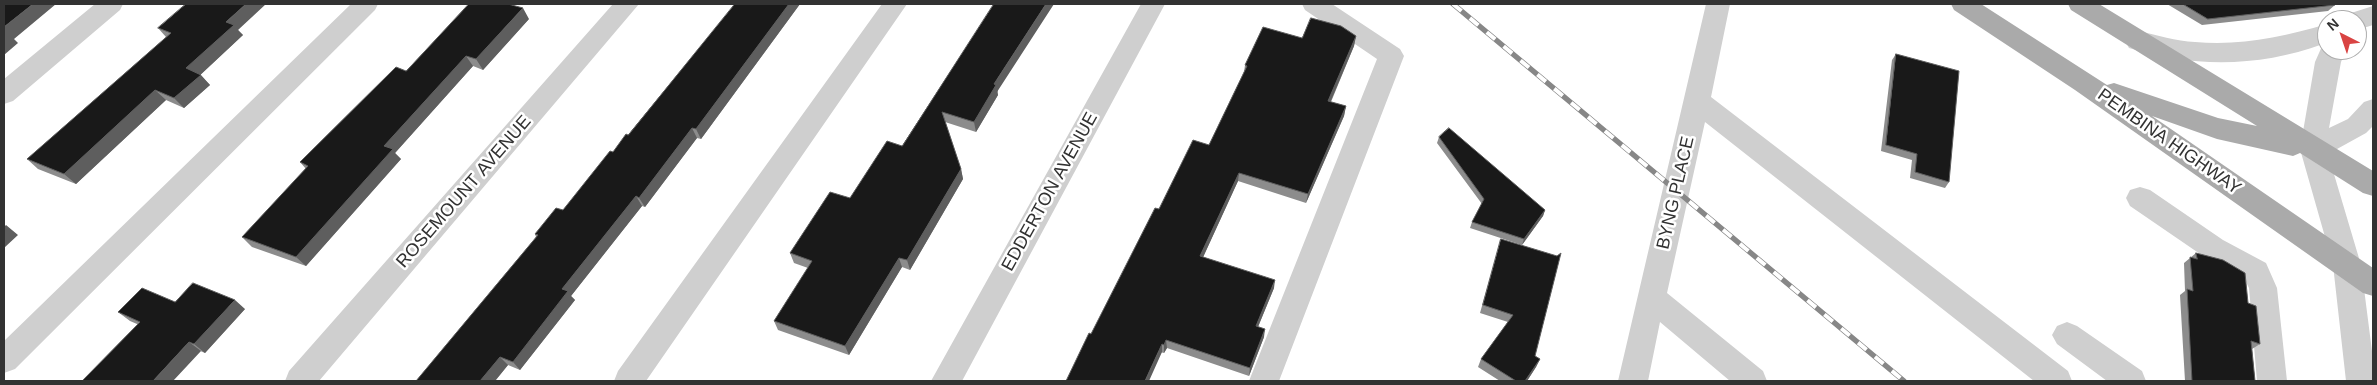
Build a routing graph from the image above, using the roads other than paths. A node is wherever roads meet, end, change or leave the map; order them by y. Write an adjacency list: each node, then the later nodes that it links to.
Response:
1 (111, 4): 14 (street)
2 (366, 4): 24 (street)
3 (627, 4): 25 (street, ROSEMOUNT AVENUE)
4 (895, 4): 26 (street)
5 (1153, 4): 27 (street, EDDERTON AVENUE)
6 (1314, 4): 28 (street)
7 (1718, 4): 15 (street, BYNG PLACE)
8 (1963, 4): 13 (main road, PEMBINA HIGHWAY)
9 (2080, 4): 11 (main road)
10 (2317, 36): 11 (street)
11 (2138, 41): 17 (main road)
12 (2329, 60): 17 (street)
13 (2084, 83): 17 (main road); 20 (main road, PEMBINA HIGHWAY)
14 (4, 94)
15 (1697, 101): 22 (street, BYNG PLACE); 31 (street)
16 (2373, 109): 17 (street)
17 (2313, 149): 18 (main road); 20 (street)
18 (2373, 185)
19 (2140, 198): 33 (street)
20 (2348, 265): 21 (main road, PEMBINA HIGHWAY); 34 (street)
21 (2373, 284)
22 (1651, 297): 29 (street, BYNG PLACE); 30 (street)
23 (2067, 335): 32 (street)
24 (4, 360)
25 (300, 381)
26 (630, 381)
27 (946, 381)
28 (1264, 381)
29 (1633, 381)
30 (1752, 381)
31 (2056, 381)
32 (2130, 381)
33 (2272, 381)
34 (2361, 381)

